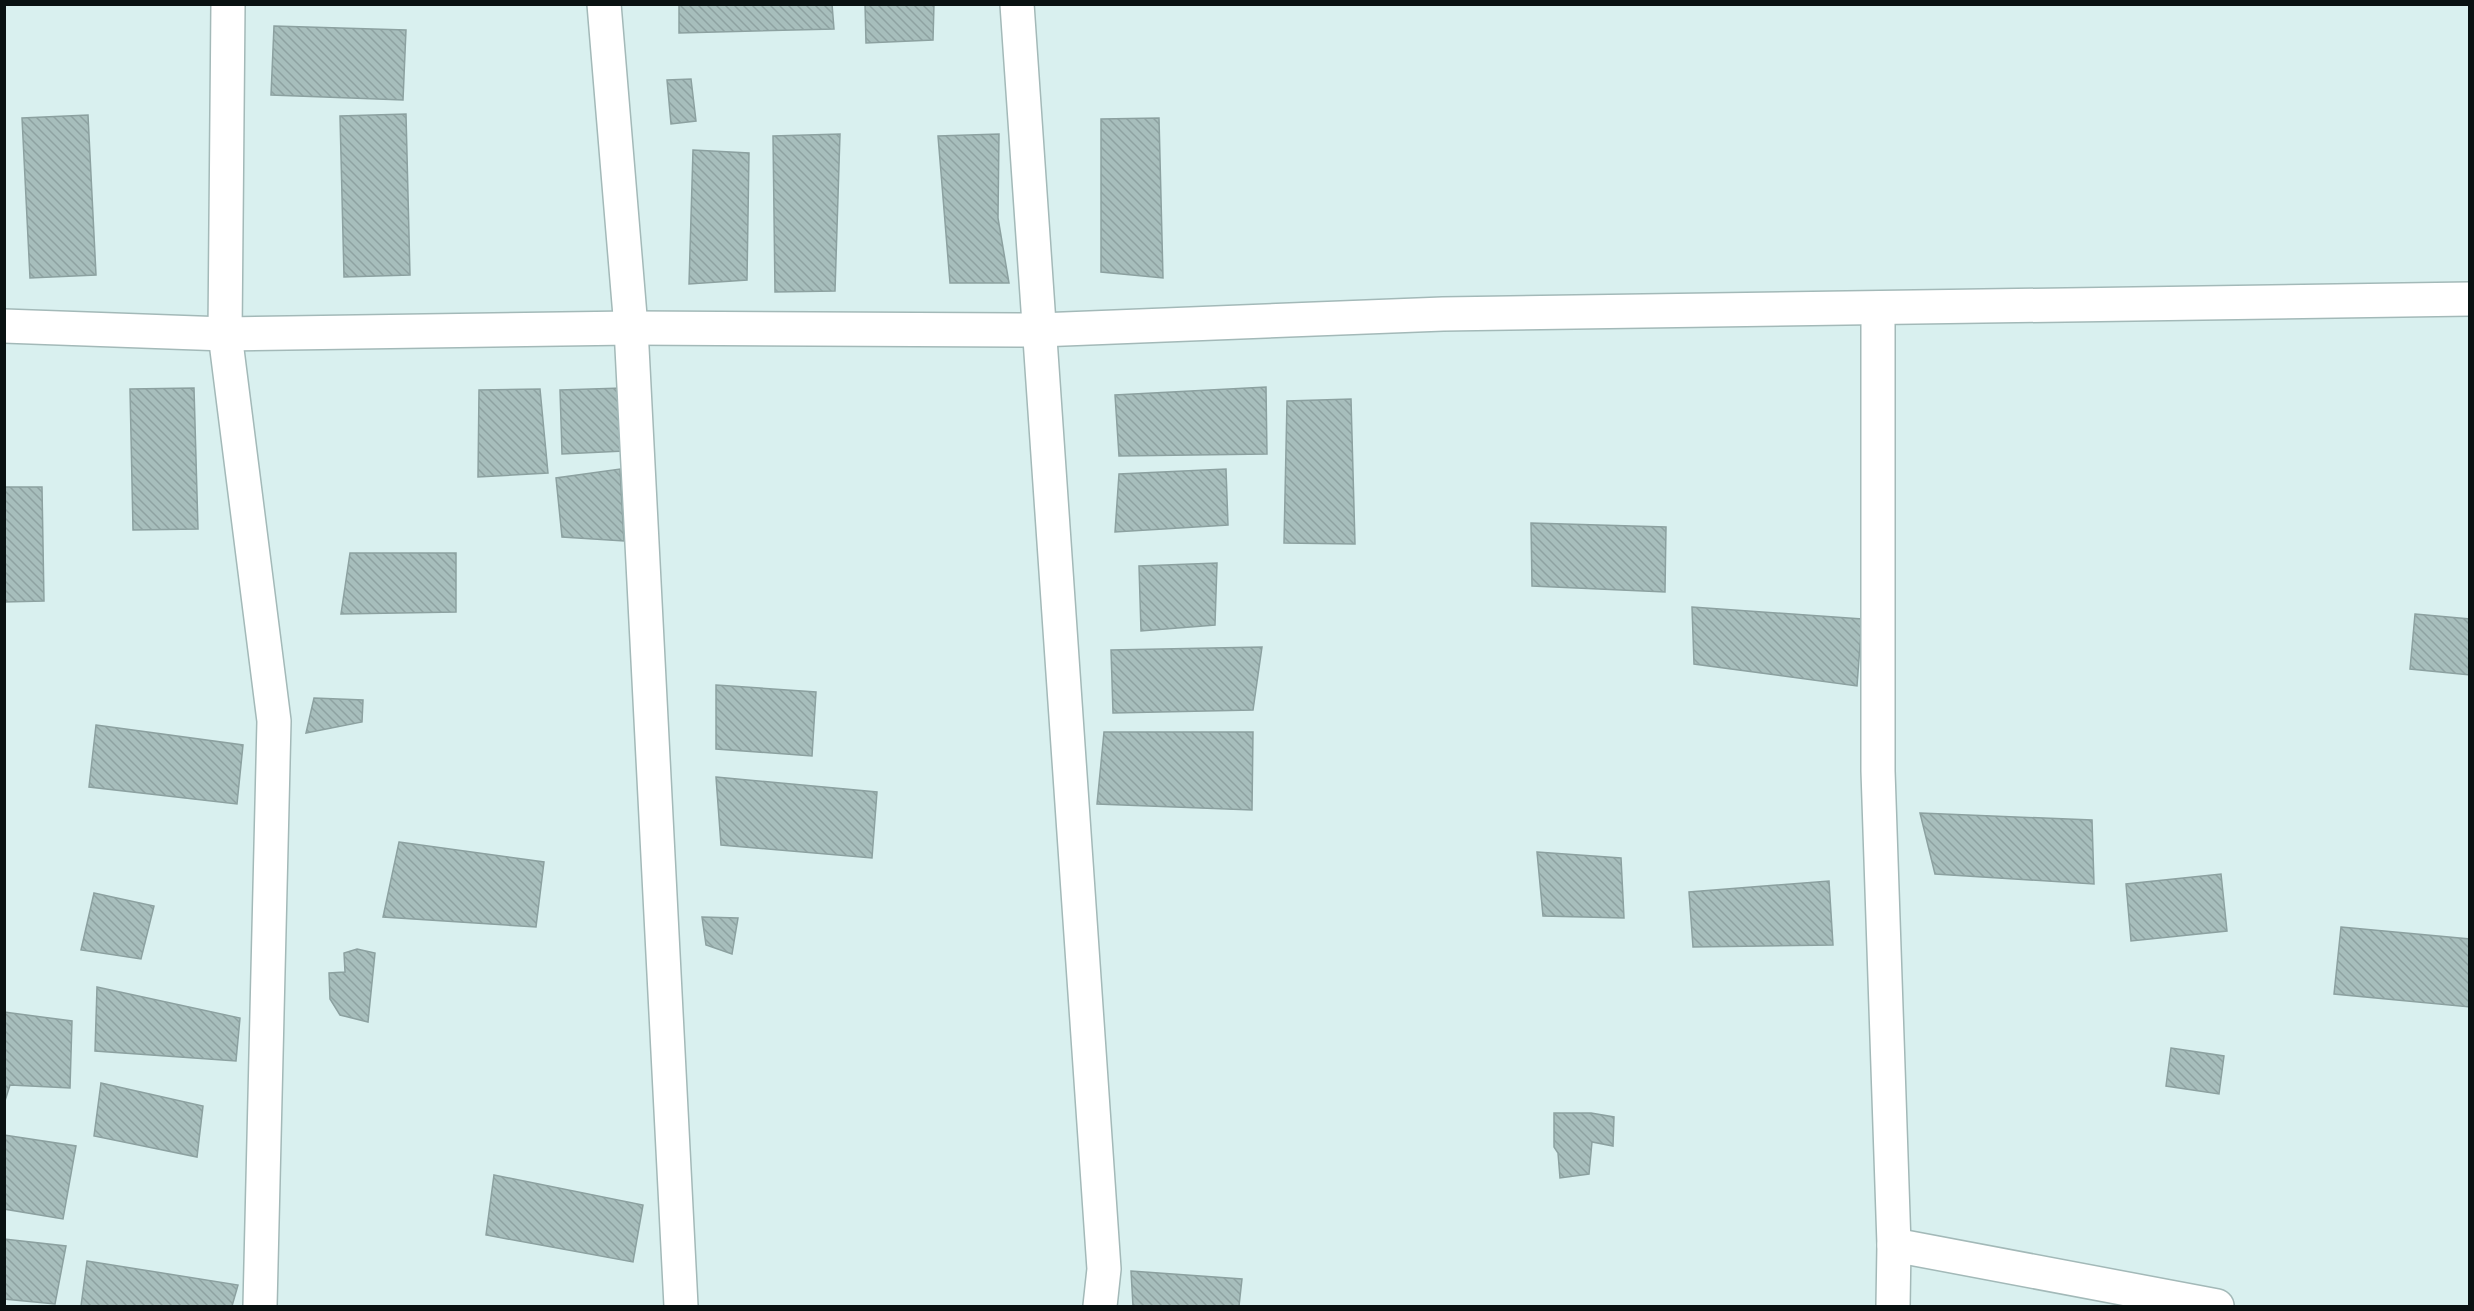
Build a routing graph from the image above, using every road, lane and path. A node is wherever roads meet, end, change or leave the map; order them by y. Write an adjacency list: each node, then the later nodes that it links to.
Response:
1 (228, 4): 9 (street)
2 (604, 4): 7 (street)
3 (1017, 4): 8 (street)
4 (2469, 299): 5 (street)
5 (1878, 308): 8 (street); 10 (street)
6 (4, 326): 9 (street)
7 (631, 328): 8 (street); 9 (street); 12 (street)
8 (1039, 330): 13 (street)
9 (225, 334): 11 (street)
10 (1894, 1245): 14 (street); 15 (street)
11 (260, 1306)
12 (681, 1306)
13 (1100, 1306)
14 (1893, 1306)
15 (2217, 1306)

